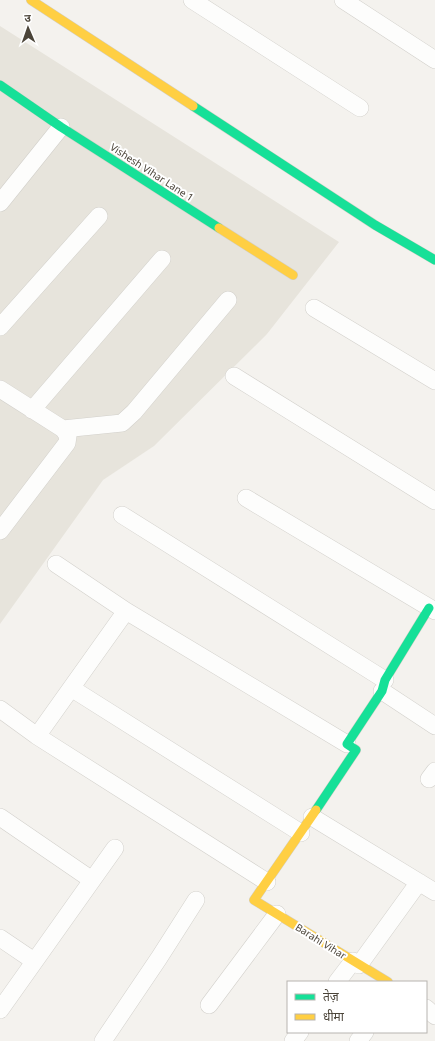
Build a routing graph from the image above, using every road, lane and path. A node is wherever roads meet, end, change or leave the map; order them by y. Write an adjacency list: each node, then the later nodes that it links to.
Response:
1 (31, 0): 11 (street)
2 (192, 0): 6 (street)
3 (343, 0): 4 (street)
4 (435, 60)
5 (0, 85): 7 (street, Vishesh Vihar Lane 1)
6 (360, 108)
7 (61, 127): 8 (street); 12 (street, Vishesh Vihar Lane 1)
8 (0, 203)
9 (99, 216): 15 (street)
10 (162, 259): 19 (street)
11 (435, 260)
12 (293, 275)
13 (228, 300): 20 (street)
14 (314, 308): 17 (street)
15 (0, 327)
16 (234, 376): 22 (street)
17 (435, 381)
18 (0, 389): 19 (street)
19 (32, 410): 20 (street)
20 (63, 429): 23 (street)
21 (246, 498): 27 (street)
22 (435, 501)
23 (6, 511): 25 (street)
24 (122, 515): 29 (street)
25 (0, 532)
26 (56, 564): 28 (street)
27 (432, 610): 29 (street)
28 (126, 611): 30 (street); 34 (street)
29 (383, 686): 32 (street); 34 (street)
30 (72, 688): 33 (street); 37 (street)
31 (0, 709): 33 (street)
32 (435, 726)
33 (37, 736): 40 (street)
34 (347, 744): 35 (street)
35 (312, 817): 37 (street); 41 (street)
36 (0, 818): 39 (street)
37 (301, 833): 40 (street)
38 (115, 848): 39 (street)
39 (92, 880): 46 (street)
40 (267, 882): 44 (street, Barahi Vihar)
41 (420, 882): 42 (street); 47 (street)
42 (435, 892)
43 (196, 900): 56 (street)
44 (277, 914): 47 (street, Barahi Vihar); 50 (street)
45 (0, 938): 46 (street)
46 (34, 961): 52 (street)
47 (356, 963): 48 (street); 49 (street, Barahi Vihar)
48 (338, 981)
49 (386, 981)
50 (209, 1005)
51 (427, 1009): 53 (street)
52 (0, 1010)
53 (435, 1016)
54 (299, 1033): 57 (street)
55 (364, 1033): 58 (street)
56 (107, 1039)
57 (293, 1041)
58 (358, 1041)

